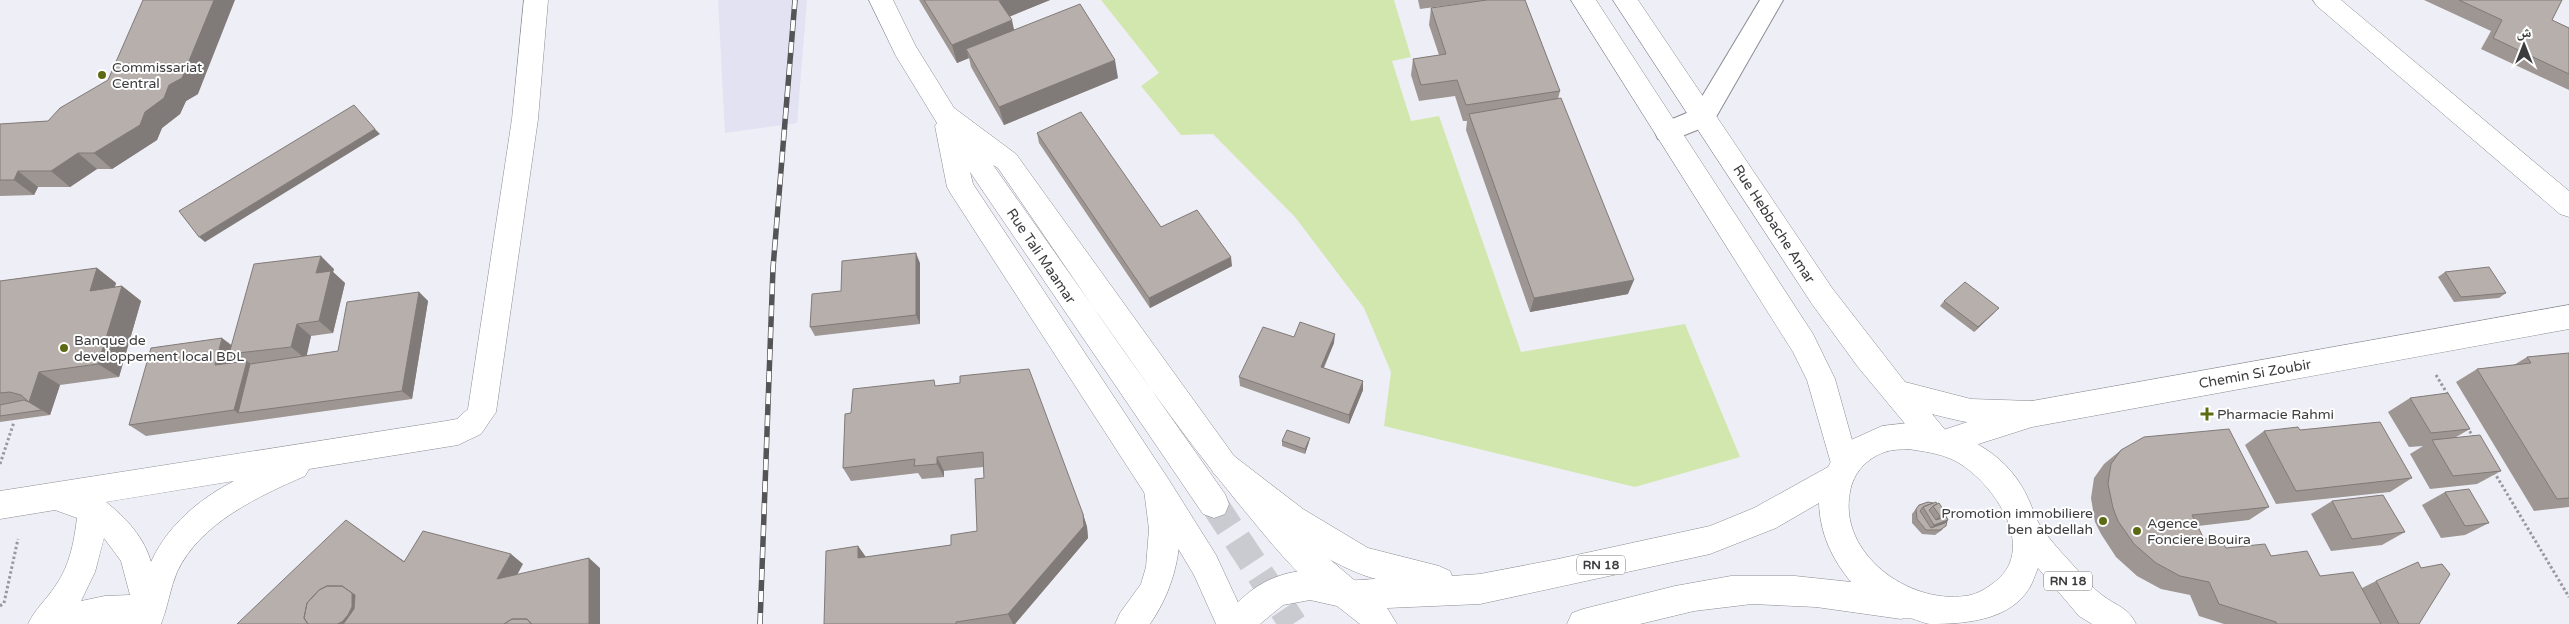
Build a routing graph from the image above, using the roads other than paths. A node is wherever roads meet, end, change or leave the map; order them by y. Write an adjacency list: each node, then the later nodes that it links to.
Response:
1 (536, 0): 15 (street)
2 (881, 0): 7 (street, Rue Tali Maamar)
3 (1583, 0): 9 (street)
4 (1625, 0): 8 (street, Rue Hebbache Amar)
5 (1772, 0): 8 (lane)
6 (2325, 0): 10 (street)
7 (946, 115): 16 (street); 18 (street); 20 (street, Rue Tali Maamar)
8 (1703, 117): 9 (lane); 12 (street, Rue Hebbache Amar)
9 (1667, 132): 17 (street)
10 (2569, 206)
11 (2569, 317): 13 (street, Chemin Si Zoubir)
12 (1897, 392): 13 (street); 14 (street, Rue Hebbache Amar)
13 (2032, 414): 14 (street, Chemin Si Zoubir)
14 (1940, 441): 17 (street); 22 (street)
15 (335, 450): 19 (street); 26 (street)
16 (1224, 465): 23 (street); 24 (street)
17 (1841, 471): 23 (street, RN 18); 25 (street)
18 (1160, 490): 31 (street); 32 (street)
19 (27, 500): 21 (street)
20 (1214, 504)
21 (93, 510): 26 (street); 29 (street)
22 (2025, 528): 27 (street); 36 (street, RN 18)
23 (1480, 589): 24 (street, RN 18)
24 (1349, 595): 33 (street); 34 (street)
25 (1914, 605): 27 (street); 28 (street)
26 (154, 618): 30 (street)
27 (1958, 618)
28 (1617, 619): 35 (street)
29 (44, 624)
30 (61, 624)
31 (1131, 624)
32 (1232, 624)
33 (1239, 624)
34 (1381, 624)
35 (1583, 624)
36 (2120, 624)

